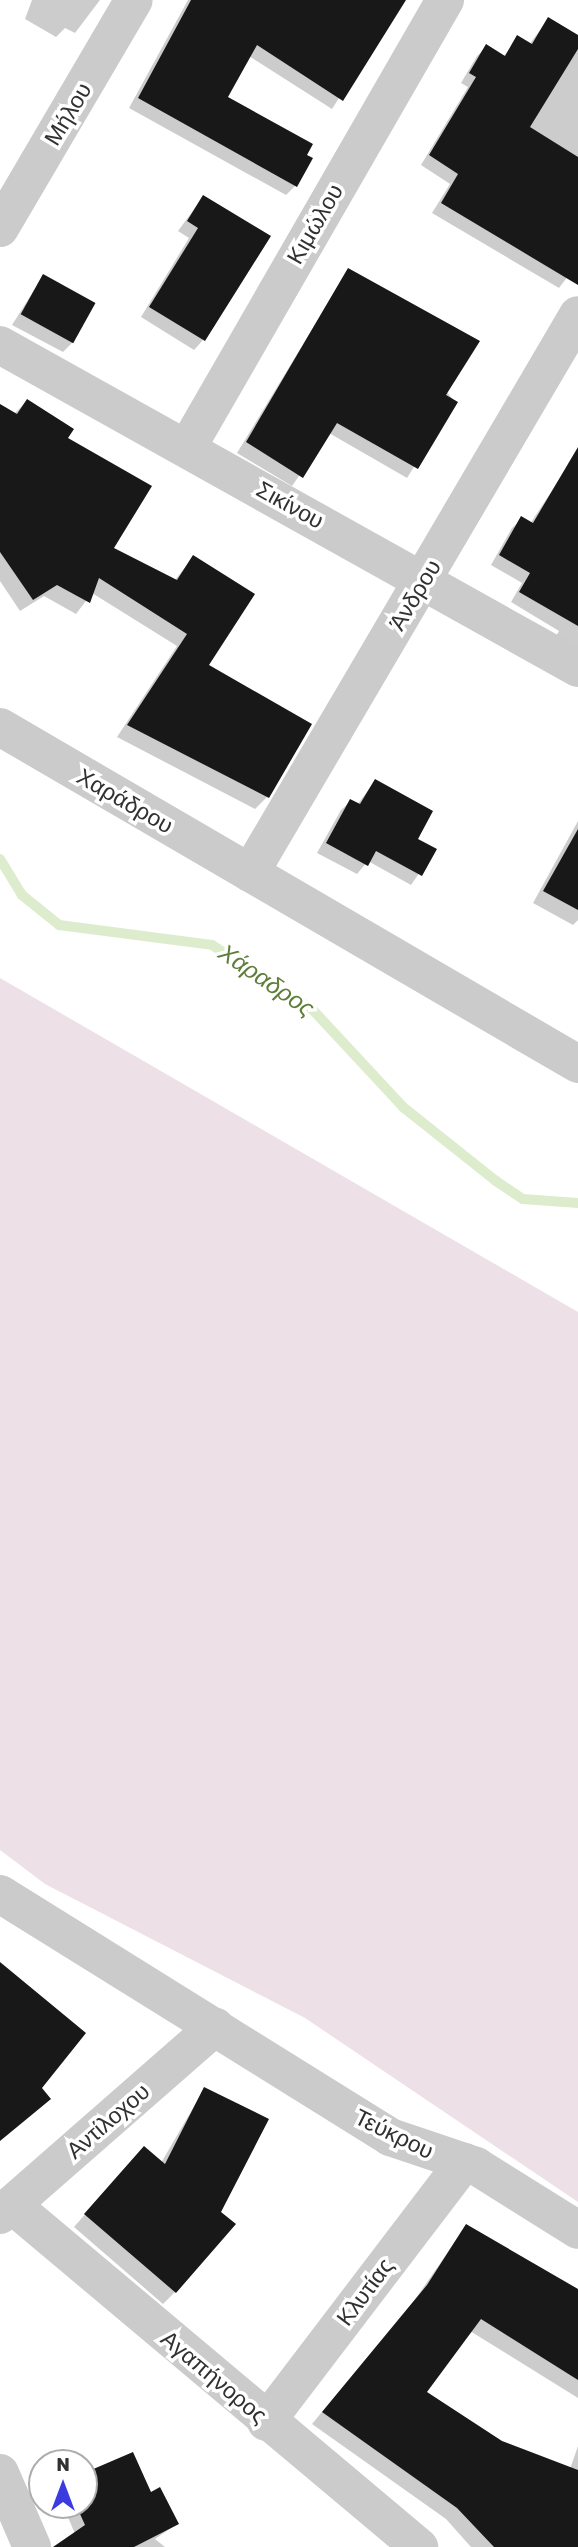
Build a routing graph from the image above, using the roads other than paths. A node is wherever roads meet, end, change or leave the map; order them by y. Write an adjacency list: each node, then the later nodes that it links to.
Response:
1 (134, 0): 3 (street, Μήλου)
2 (445, 0): 6 (street, Κιμώλου)
3 (0, 228)
4 (578, 315): 7 (street, Άνδρου)
5 (0, 345): 6 (street, Σικίνου)
6 (187, 448): 7 (street, Σικίνου)
7 (424, 580): 8 (street, Σικίνου); 10 (street, Άνδρου)
8 (578, 668)
9 (0, 727): 10 (street, Χαράδρου)
10 (250, 873): 11 (street, Χαράδρου)
11 (578, 1064)
12 (0, 1894): 13 (street, Τεύκρου)
13 (215, 2027): 14 (street, Τεύκρου); 15 (street, Αντίλοχου)
14 (464, 2162): 16 (street, Τεύκρου); 17 (street, Κλυτίας)
15 (6, 2210): 17 (street, Αγαπήνορος)
16 (578, 2230)
17 (266, 2422): 20 (street, Αγαπήνορος)
18 (0, 2473): 19 (street)
19 (32, 2547)
20 (419, 2547)

